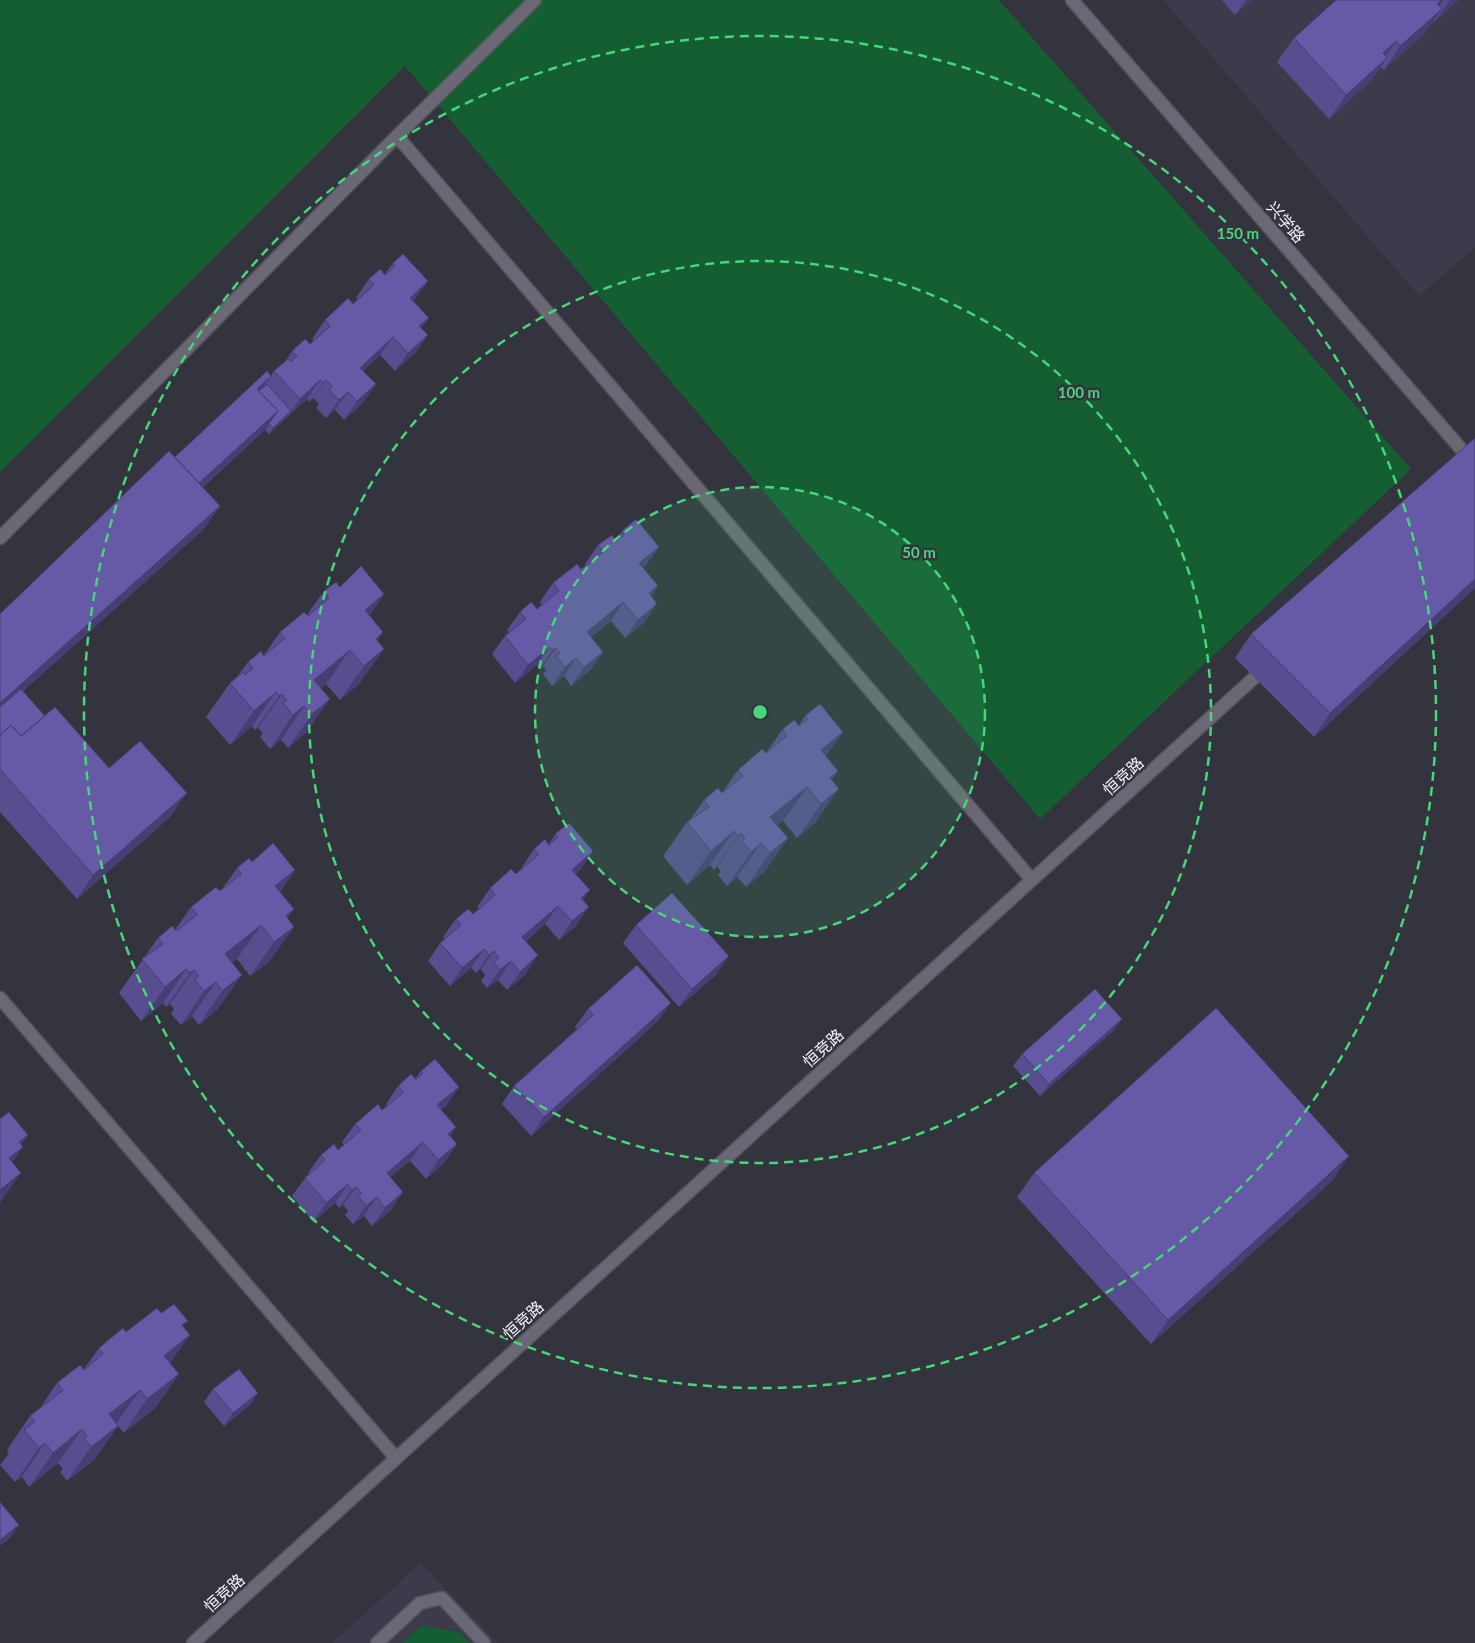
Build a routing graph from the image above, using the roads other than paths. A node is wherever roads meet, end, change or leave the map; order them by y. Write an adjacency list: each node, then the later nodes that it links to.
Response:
1 (535, 0): 3 (street)
2 (1072, 0): 4 (street, 兴学路)
3 (396, 136): 5 (street); 7 (street)
4 (1475, 465)
5 (0, 538)
6 (1276, 658): 7 (street, 恒竞路)
7 (1032, 880): 9 (street, 恒竞路)
8 (0, 998): 9 (street)
9 (396, 1458): 10 (street, 恒竞路)
10 (193, 1643)
11 (377, 1643): 12 (street)
12 (484, 1643)

